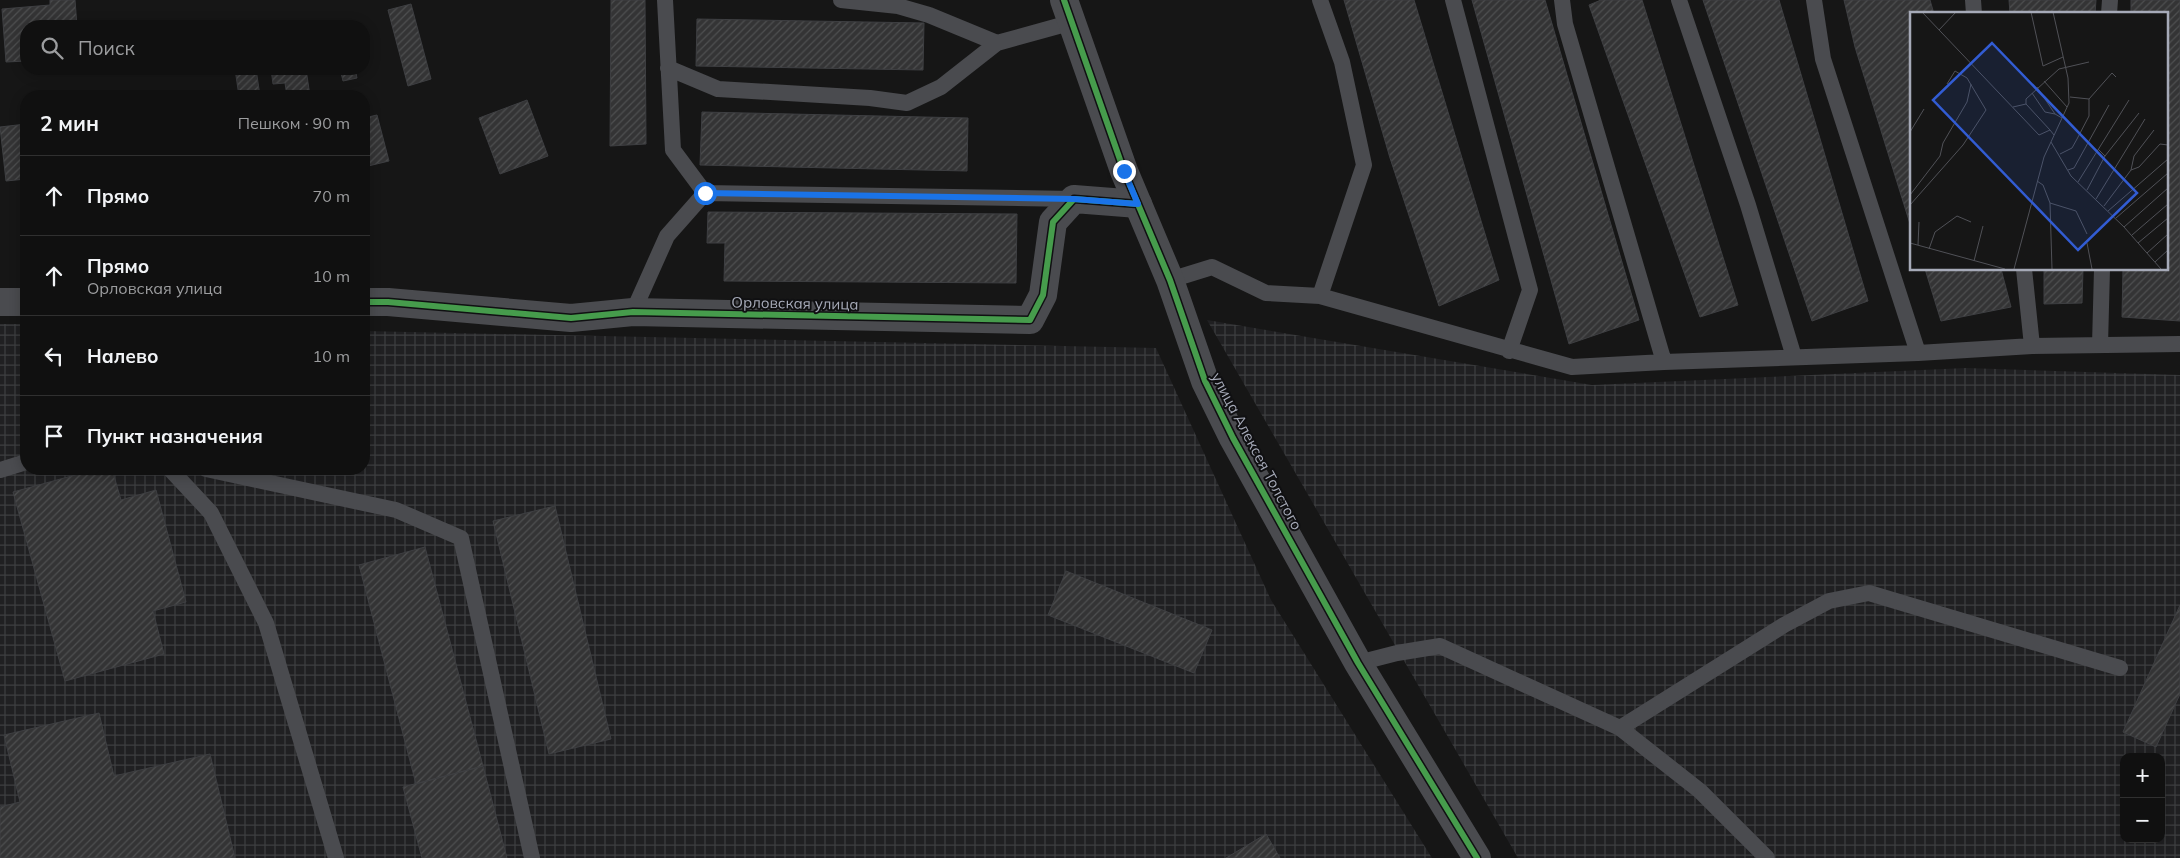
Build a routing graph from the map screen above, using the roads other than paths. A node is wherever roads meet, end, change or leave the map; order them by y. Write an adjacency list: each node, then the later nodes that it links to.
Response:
1 (665, 0): 10 (lane)
2 (841, 0): 9 (lane)
3 (1320, 0): 17 (lane)
4 (1453, 0): 25 (lane)
5 (1562, 0): 28 (lane)
6 (1680, 0): 27 (lane)
7 (1814, 0): 26 (lane)
8 (1068, 11): 9 (lane); 13 (street, улица Алексея Толстого)
9 (996, 43): 10 (lane)
10 (668, 68): 11 (lane)
11 (705, 193): 12 (lane); 21 (lane)
12 (1074, 199): 13 (street); 21 (street, Орловская улица)
13 (1138, 204): 16 (street, улица Алексея Толстого)
14 (2024, 270): 24 (lane)
15 (2102, 270): 23 (lane)
16 (1170, 280): 17 (lane); 33 (street, улица Алексея Толстого)
17 (1320, 296): 25 (lane)
18 (0, 302): 19 (street)
19 (20, 302)
20 (370, 302): 21 (street, Орловская улица)
21 (633, 312)
22 (2180, 344): 23 (lane)
23 (2100, 345): 24 (lane)
24 (2032, 346): 26 (lane)
25 (1509, 351): 28 (lane)
26 (1918, 353): 27 (lane)
27 (1794, 357): 28 (lane)
28 (1664, 362)
29 (20, 464): 30 (lane)
30 (0, 470)
31 (175, 475): 36 (lane)
32 (234, 475): 37 (lane)
33 (1358, 663): 35 (lane); 38 (street, улица Алексея Толстого)
34 (2120, 668): 35 (lane)
35 (1620, 728): 39 (lane)
36 (336, 858)
37 (532, 858)
38 (1477, 858)
39 (1768, 858)

